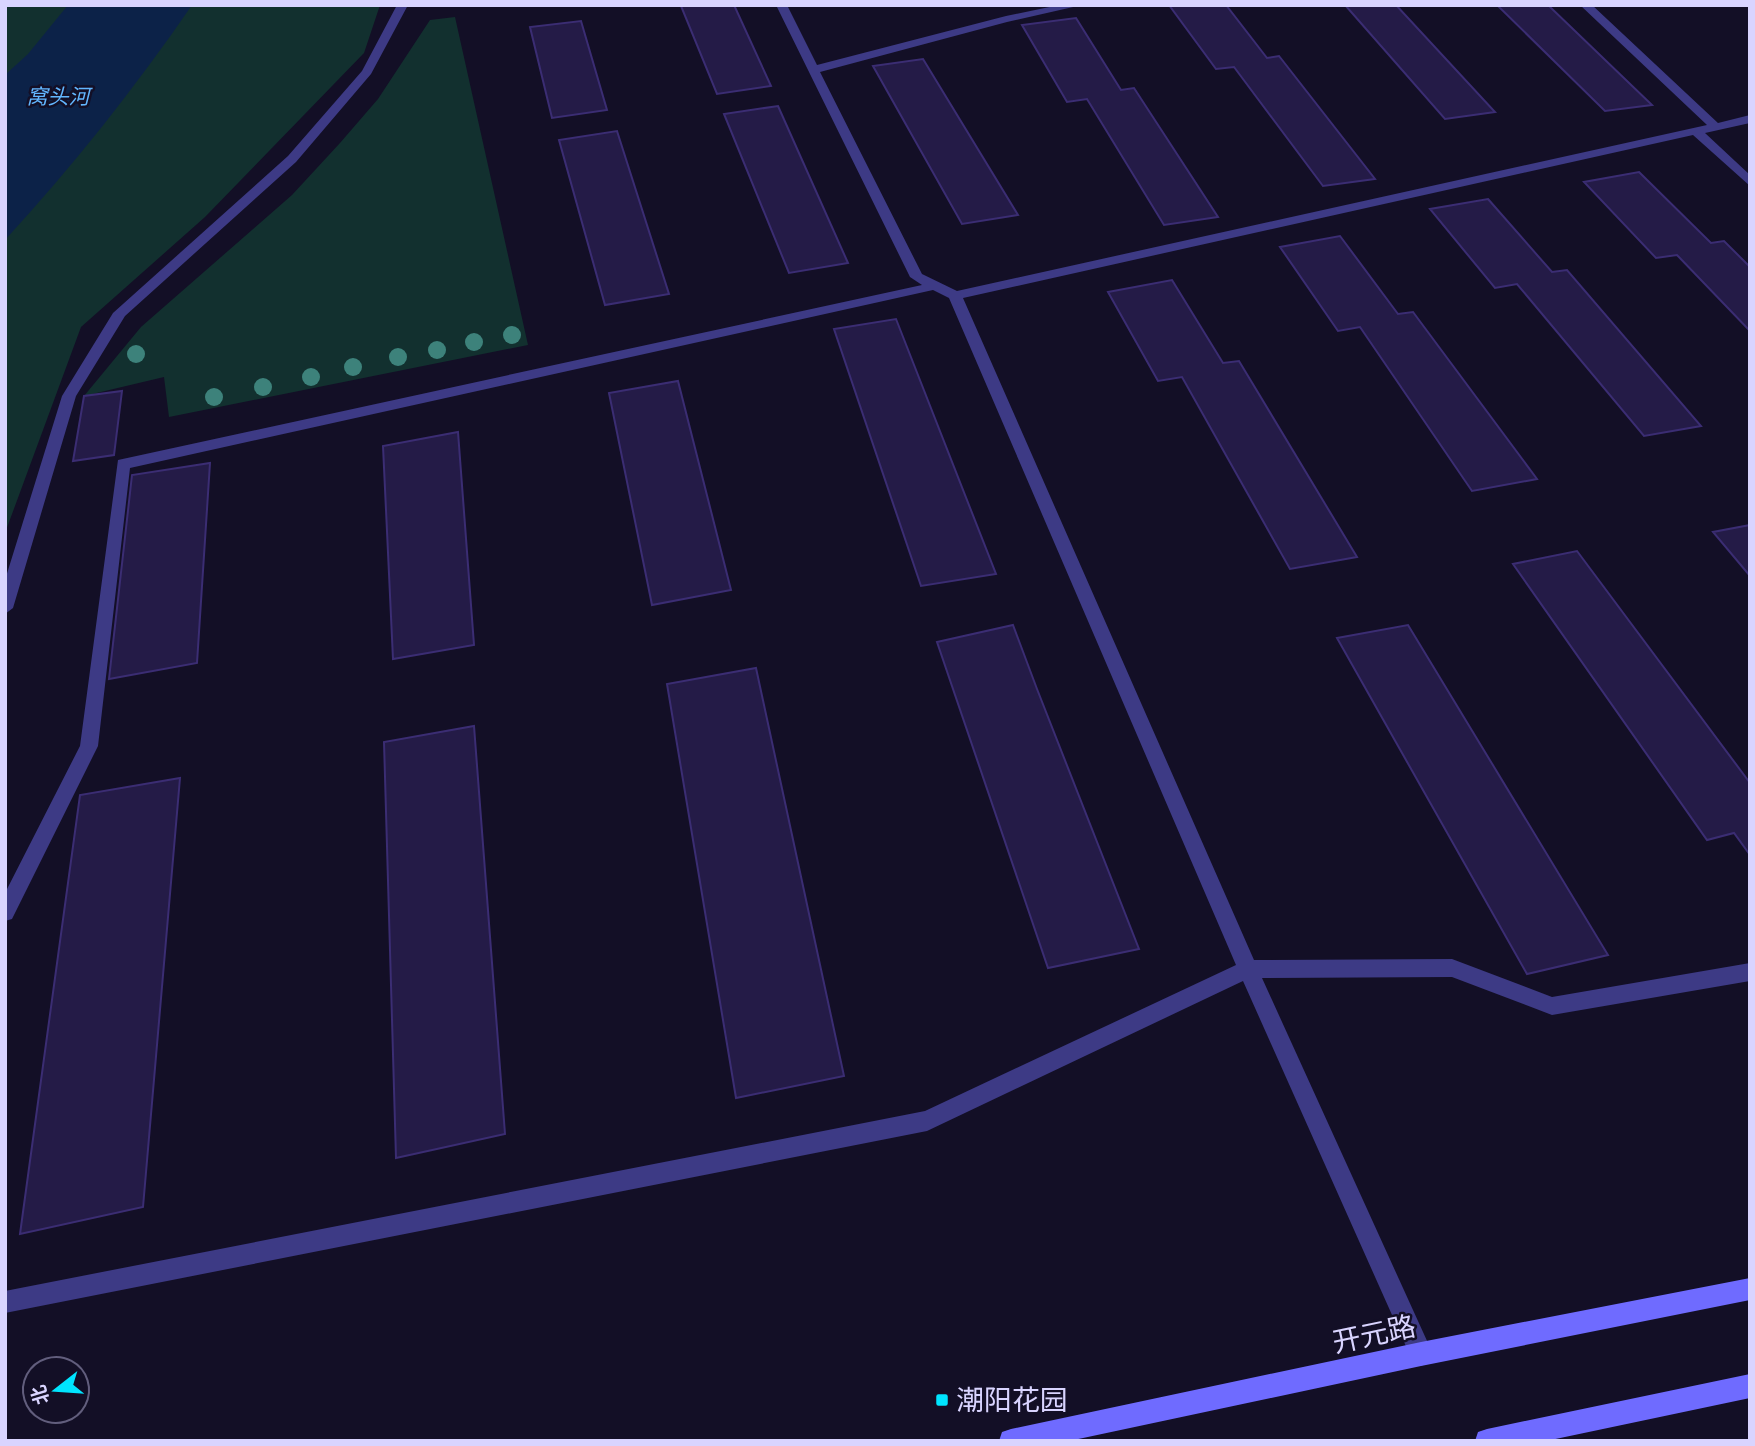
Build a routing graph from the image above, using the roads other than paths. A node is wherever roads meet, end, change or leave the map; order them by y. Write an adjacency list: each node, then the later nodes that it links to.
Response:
1 (404, 5): 12 (street)
2 (781, 5): 5 (street)
3 (1077, 5): 5 (street)
4 (1585, 5): 7 (street)
5 (813, 69): 10 (street)
6 (1750, 119): 7 (street)
7 (1716, 127): 8 (street)
8 (1696, 131): 9 (street); 11 (street)
9 (1750, 182)
10 (934, 286): 11 (street); 13 (street)
11 (955, 296): 14 (street)
12 (5, 608)
13 (5, 913)
14 (1248, 969): 15 (street); 17 (street); 18 (street)
15 (1750, 972)
16 (1750, 1289): 18 (main road, 开元路)
17 (5, 1302)
18 (1421, 1354): 20 (main road, 开元路)
19 (1750, 1386): 21 (main road)
20 (1011, 1441)
21 (1487, 1441)

